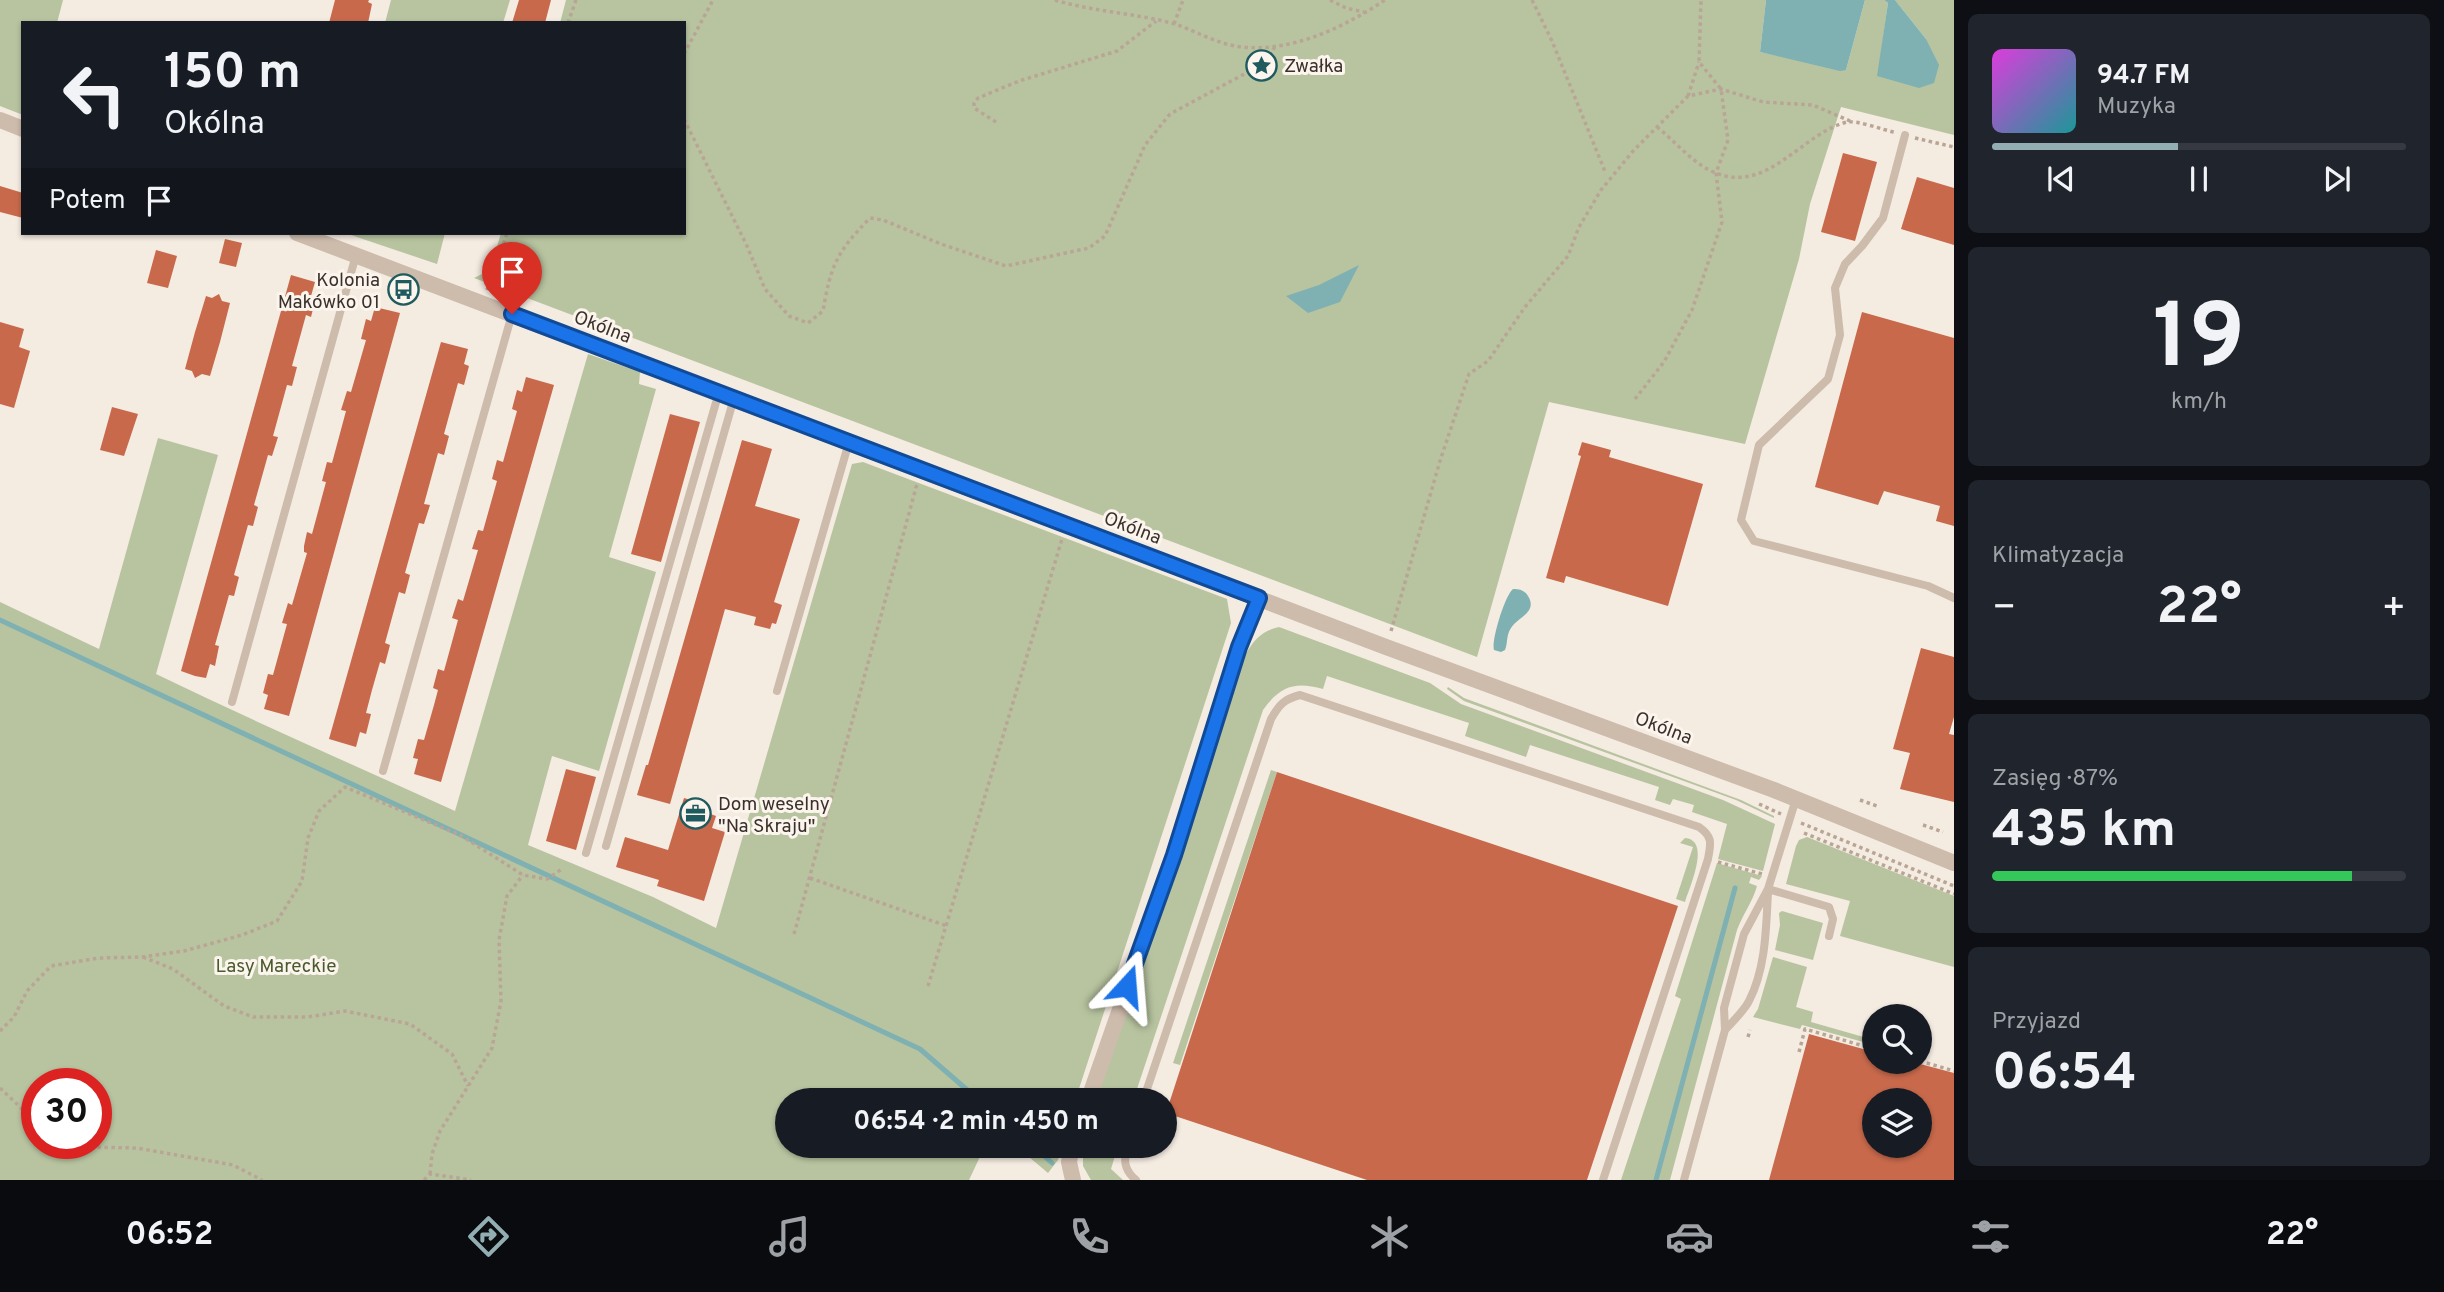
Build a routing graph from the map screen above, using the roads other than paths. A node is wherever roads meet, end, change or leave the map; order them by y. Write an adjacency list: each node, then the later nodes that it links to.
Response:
1 (0, 120): 2 (street)
2 (21, 128)
3 (1905, 135): 10 (lane)
4 (302, 235): 5 (street, Okólna)
5 (356, 255): 6 (street, Okólna); 12 (lane)
6 (512, 314): 7 (street, Okólna); 13 (lane)
7 (727, 395): 8 (street, Okólna); 15 (lane); 16 (lane)
8 (849, 441): 9 (street, Okólna); 11 (lane)
9 (1259, 598): 14 (street, Okólna); 21 (street)
10 (1954, 598)
11 (777, 691)
12 (232, 702)
13 (383, 771)
14 (1796, 799): 17 (street, Okólna); 18 (lane)
15 (606, 846)
16 (586, 853)
17 (1954, 863)
18 (1768, 889): 19 (lane); 20 (lane); 20 (lane)
19 (1829, 936)
20 (1725, 1030): 28 (lane)
21 (1093, 1088)
22 (1147, 1088): 27 (lane)
23 (1070, 1158): 25 (street)
24 (1124, 1158): 26 (lane)
25 (1073, 1180)
26 (1136, 1180)
27 (1603, 1180)
28 (1684, 1180)

